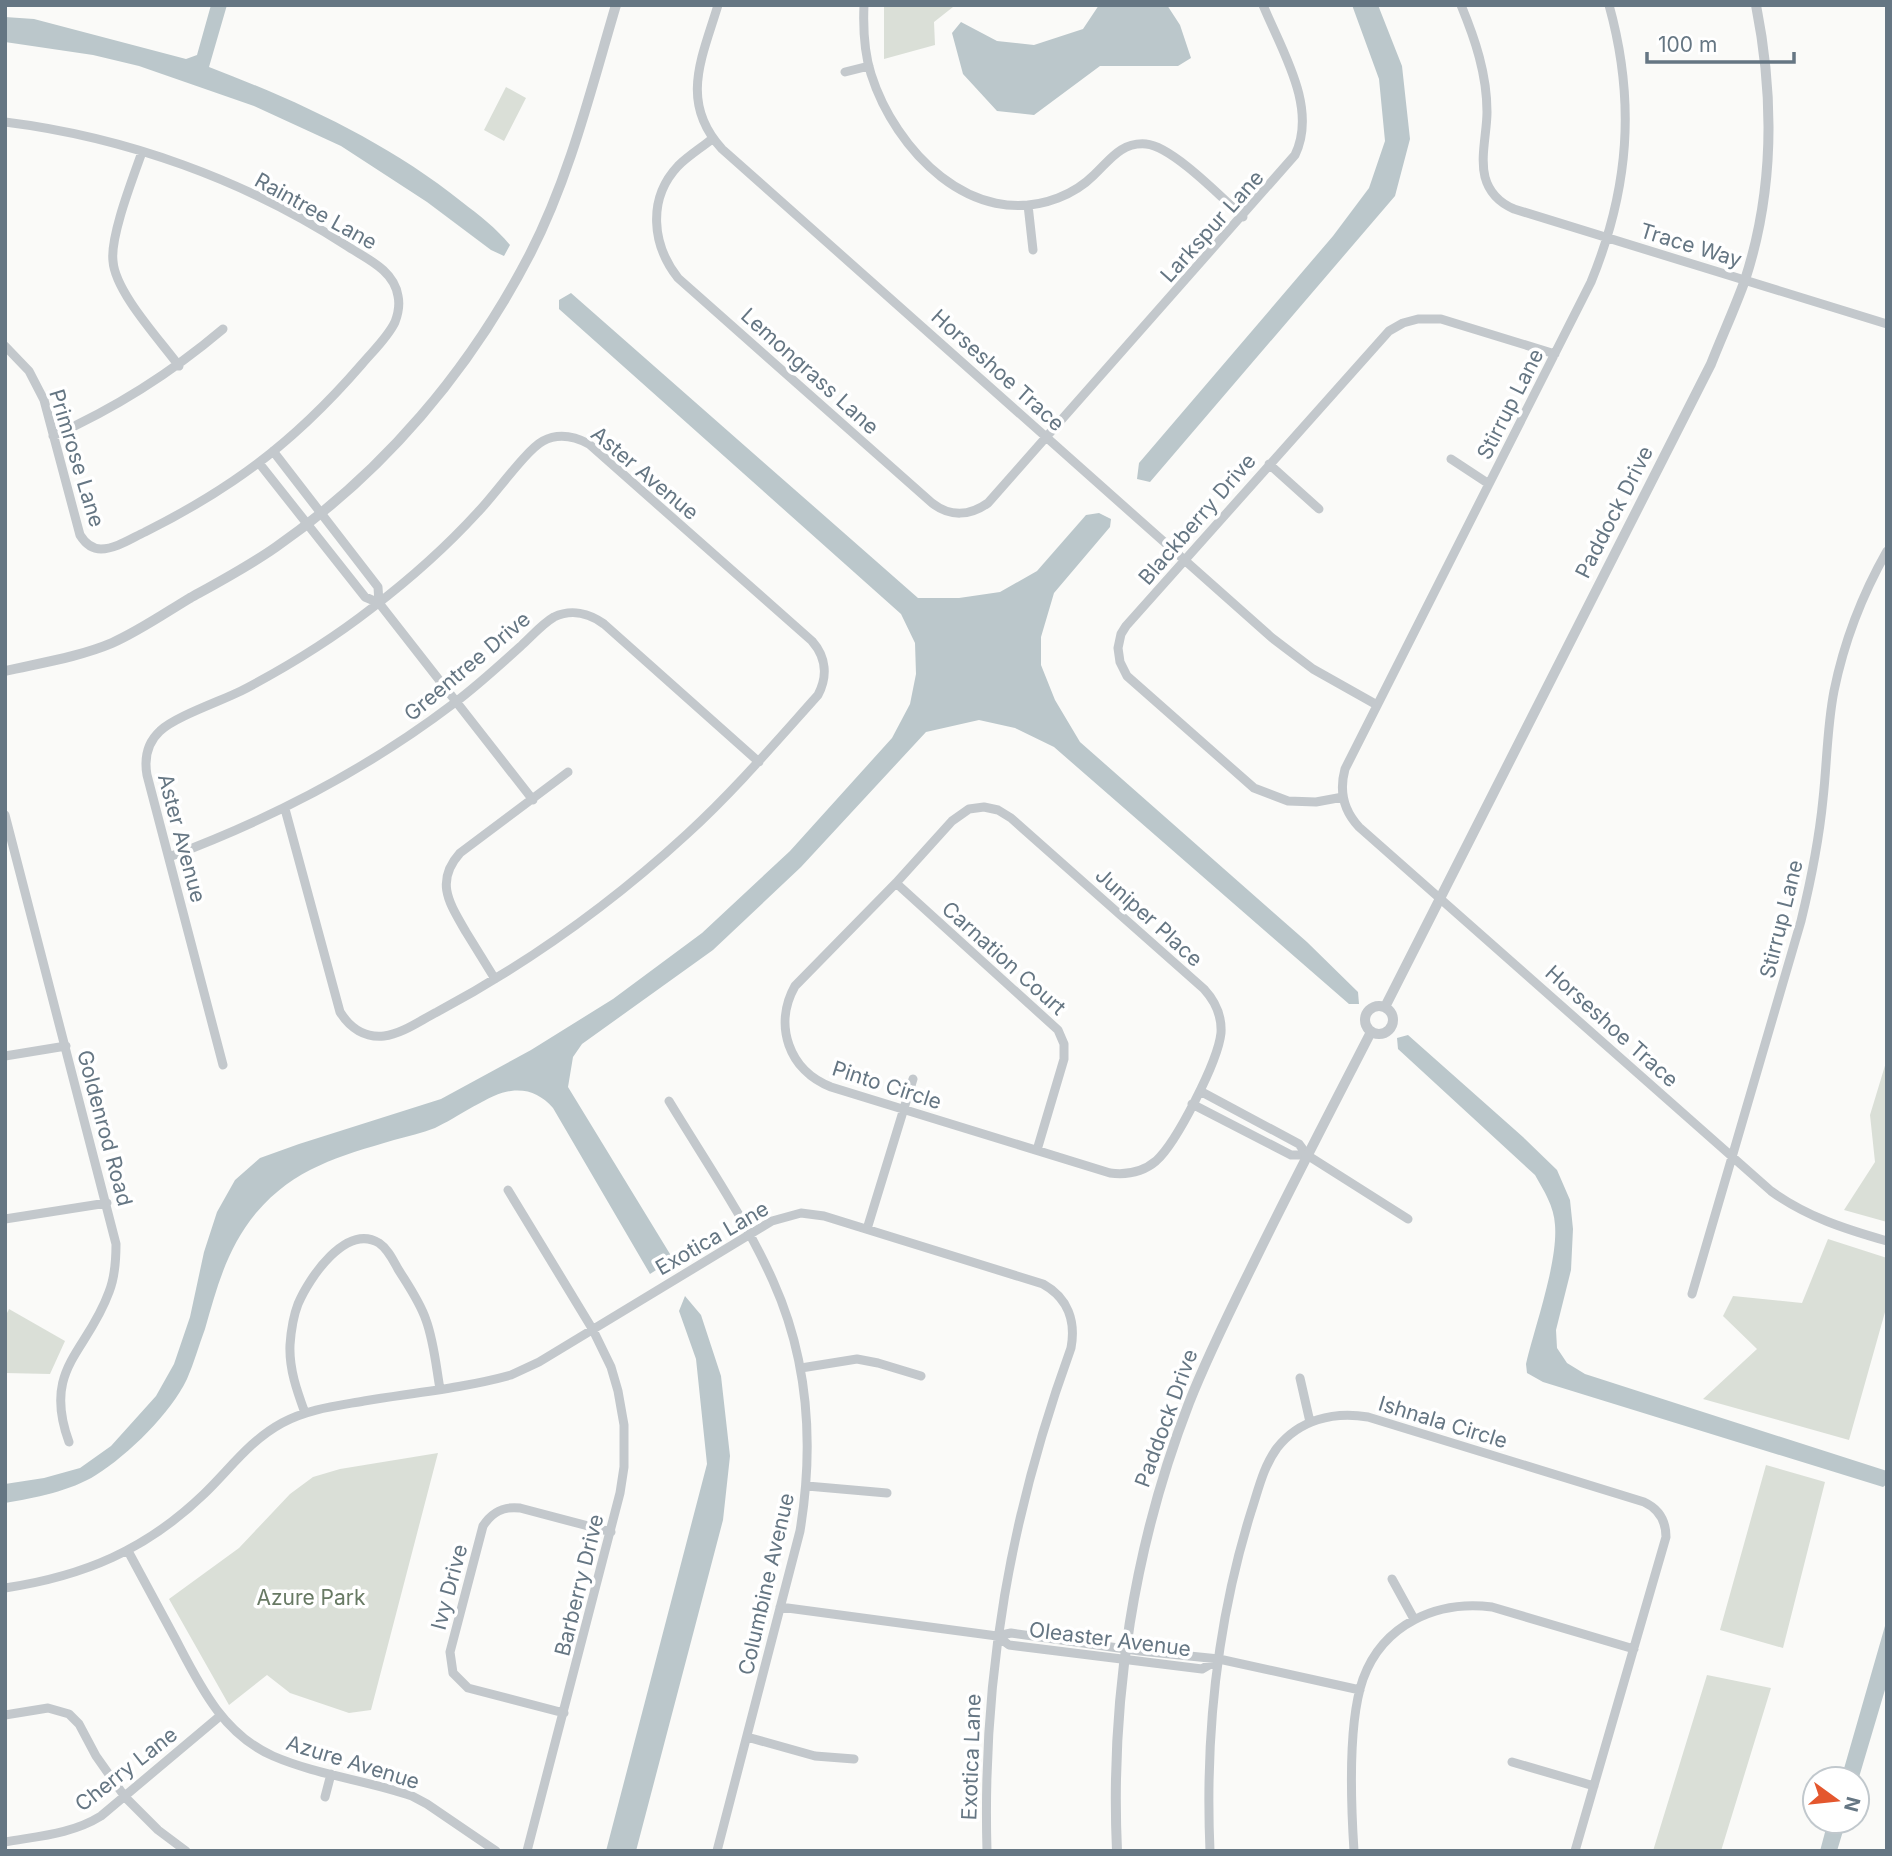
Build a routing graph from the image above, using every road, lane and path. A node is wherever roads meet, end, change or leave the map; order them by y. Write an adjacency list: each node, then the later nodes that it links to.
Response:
1 (616, 5): 31 (street)
2 (718, 5): 11 (street, Horseshoe Trace)
3 (864, 5): 8 (street)
4 (1264, 5): 14 (street, Larkspur Lane)
5 (1461, 5): 15 (street, Trace Way)
6 (1609, 5): 15 (street, Stirrup Lane)
7 (1756, 5): 17 (street, Paddock Drive)
8 (869, 66): 9 (street); 13 (street)
9 (845, 72)
10 (5, 122): 12 (street, Raintree Lane)
11 (712, 139): 24 (street, Horseshoe Trace); 24 (street, Lemongrass Lane)
12 (142, 152): 22 (street); 25 (street, Raintree Lane)
13 (1028, 205): 14 (street); 16 (street)
14 (1243, 217): 24 (street, Larkspur Lane)
15 (1608, 238): 17 (street, Trace Way); 21 (street, Stirrup Lane)
16 (1032, 250)
17 (1745, 280): 18 (street, Trace Way); 48 (street, Paddock Drive)
18 (1887, 324)
19 (223, 329): 22 (street)
20 (5, 346): 23 (street, Primrose Lane)
21 (1555, 354): 28 (street, Blackberry Drive); 29 (street, Stirrup Lane)
22 (179, 366): 23 (street)
23 (53, 436): 27 (street, Primrose Lane)
24 (1047, 438): 34 (street, Horseshoe Trace)
25 (273, 451): 27 (street, Primrose Lane); 31 (street)
26 (1451, 459): 29 (street)
27 (259, 463): 32 (street)
28 (1269, 464): 30 (street); 34 (street, Blackberry Drive)
29 (1489, 484): 38 (street, Stirrup Lane)
30 (1319, 509)
31 (321, 513): 32 (street); 35 (street)
32 (307, 524): 35 (street); 36 (street)
33 (1887, 551): 62 (street, Stirrup Lane)
34 (1184, 559): 38 (street, Horseshoe Trace); 41 (street, Blackberry Drive)
35 (379, 603): 37 (street); 39 (street, Aster Avenue); 46 (street, Aster Avenue)
36 (5, 671)
37 (456, 702): 39 (street, Greentree Drive); 42 (street); 44 (street, Greentree Drive)
38 (1377, 705): 41 (street, Stirrup Lane)
39 (759, 762): 49 (street, Aster Avenue)
40 (568, 772): 42 (street)
41 (1343, 797): 48 (street, Horseshoe Trace)
42 (533, 800): 49 (street)
43 (984, 807): 47 (street, Pinto Circle); 56 (street, Juniper Place)
44 (285, 809): 46 (street, Greentree Drive); 49 (street, Aster Avenue)
45 (5, 815): 52 (street, Goldenrod Road)
46 (169, 857): 54 (street, Aster Avenue)
47 (896, 883): 59 (street, Pinto Circle); 60 (street, Carnation Court)
48 (1440, 897): 50 (street, Paddock Drive); 62 (street, Horseshoe Trace)
49 (495, 979)
50 (1385, 1007): 51 (street); 51 (street)
51 (1371, 1032): 61 (street, Paddock Drive)
52 (66, 1046): 53 (street); 64 (street, Goldenrod Road)
53 (5, 1056)
54 (223, 1065)
55 (913, 1080): 59 (street)
56 (1200, 1091): 58 (street, Pinto Circle); 61 (street)
57 (669, 1101): 68 (street, Columbine Avenue)
58 (1192, 1104): 60 (street, Pinto Circle); 61 (street)
59 (904, 1109): 60 (street, Pinto Circle); 67 (street)
60 (1037, 1150)
61 (1307, 1155): 66 (street); 89 (street, Paddock Drive)
62 (1732, 1157): 69 (street, Horseshoe Trace); 70 (street, Stirrup Lane)
63 (508, 1190): 71 (street, Barberry Drive)
64 (107, 1203): 65 (street); 78 (street, Goldenrod Road)
65 (5, 1219)
66 (1408, 1219)
67 (867, 1229): 68 (street, Exotica Lane); 87 (street, Exotica Lane)
68 (749, 1235): 71 (street, Exotica Lane); 72 (street, Columbine Avenue)
69 (1887, 1241)
70 (1692, 1294)
71 (593, 1330): 75 (street, Exotica Lane); 81 (street, Barberry Drive)
72 (801, 1368): 73 (street); 79 (street, Columbine Avenue)
73 (920, 1376)
74 (1300, 1378): 77 (street)
75 (440, 1389): 76 (street, Exotica Lane); 76 (street)
76 (305, 1413): 82 (street, Exotica Lane)
77 (1310, 1422): 88 (street, Ishnala Circle); 90 (street, Ishnala Circle)
78 (69, 1442)
79 (807, 1486): 80 (street); 85 (street, Columbine Avenue)
80 (887, 1493)
81 (611, 1532): 92 (street, Barberry Drive); 92 (street, Ivy Drive)
82 (128, 1551): 84 (street, Exotica Lane); 94 (street, Azure Avenue)
83 (1392, 1579): 86 (street)
84 (5, 1588)
85 (780, 1607): 87 (street, Oleaster Avenue); 95 (street, Columbine Avenue)
86 (1414, 1619): 88 (street); 91 (street)
87 (996, 1636): 89 (street, Oleaster Avenue); 107 (street, Exotica Lane)
88 (1634, 1648): 99 (street, Ishnala Circle)
89 (1125, 1653): 90 (street, Oleaster Avenue); 108 (street, Paddock Drive)
90 (1219, 1659): 91 (street, Oleaster Avenue); 109 (street, Ishnala Circle)
91 (1360, 1690): 110 (street)
92 (564, 1713): 105 (street, Barberry Drive)
93 (5, 1715): 100 (street)
94 (220, 1716): 98 (street, Azure Avenue); 100 (street, Cherry Lane)
95 (747, 1737): 96 (street); 106 (street, Columbine Avenue)
96 (854, 1759)
97 (1512, 1762): 99 (street)
98 (331, 1774): 101 (street); 104 (street, Azure Avenue)
99 (1594, 1786): 111 (street, Ishnala Circle)
100 (125, 1797): 102 (street, Cherry Lane); 103 (street)
101 (325, 1797)
102 (5, 1842)
103 (186, 1851)
104 (496, 1851)
105 (527, 1851)
106 (717, 1851)
107 (987, 1851)
108 (1117, 1851)
109 (1210, 1851)
110 (1353, 1851)
111 (1575, 1851)

